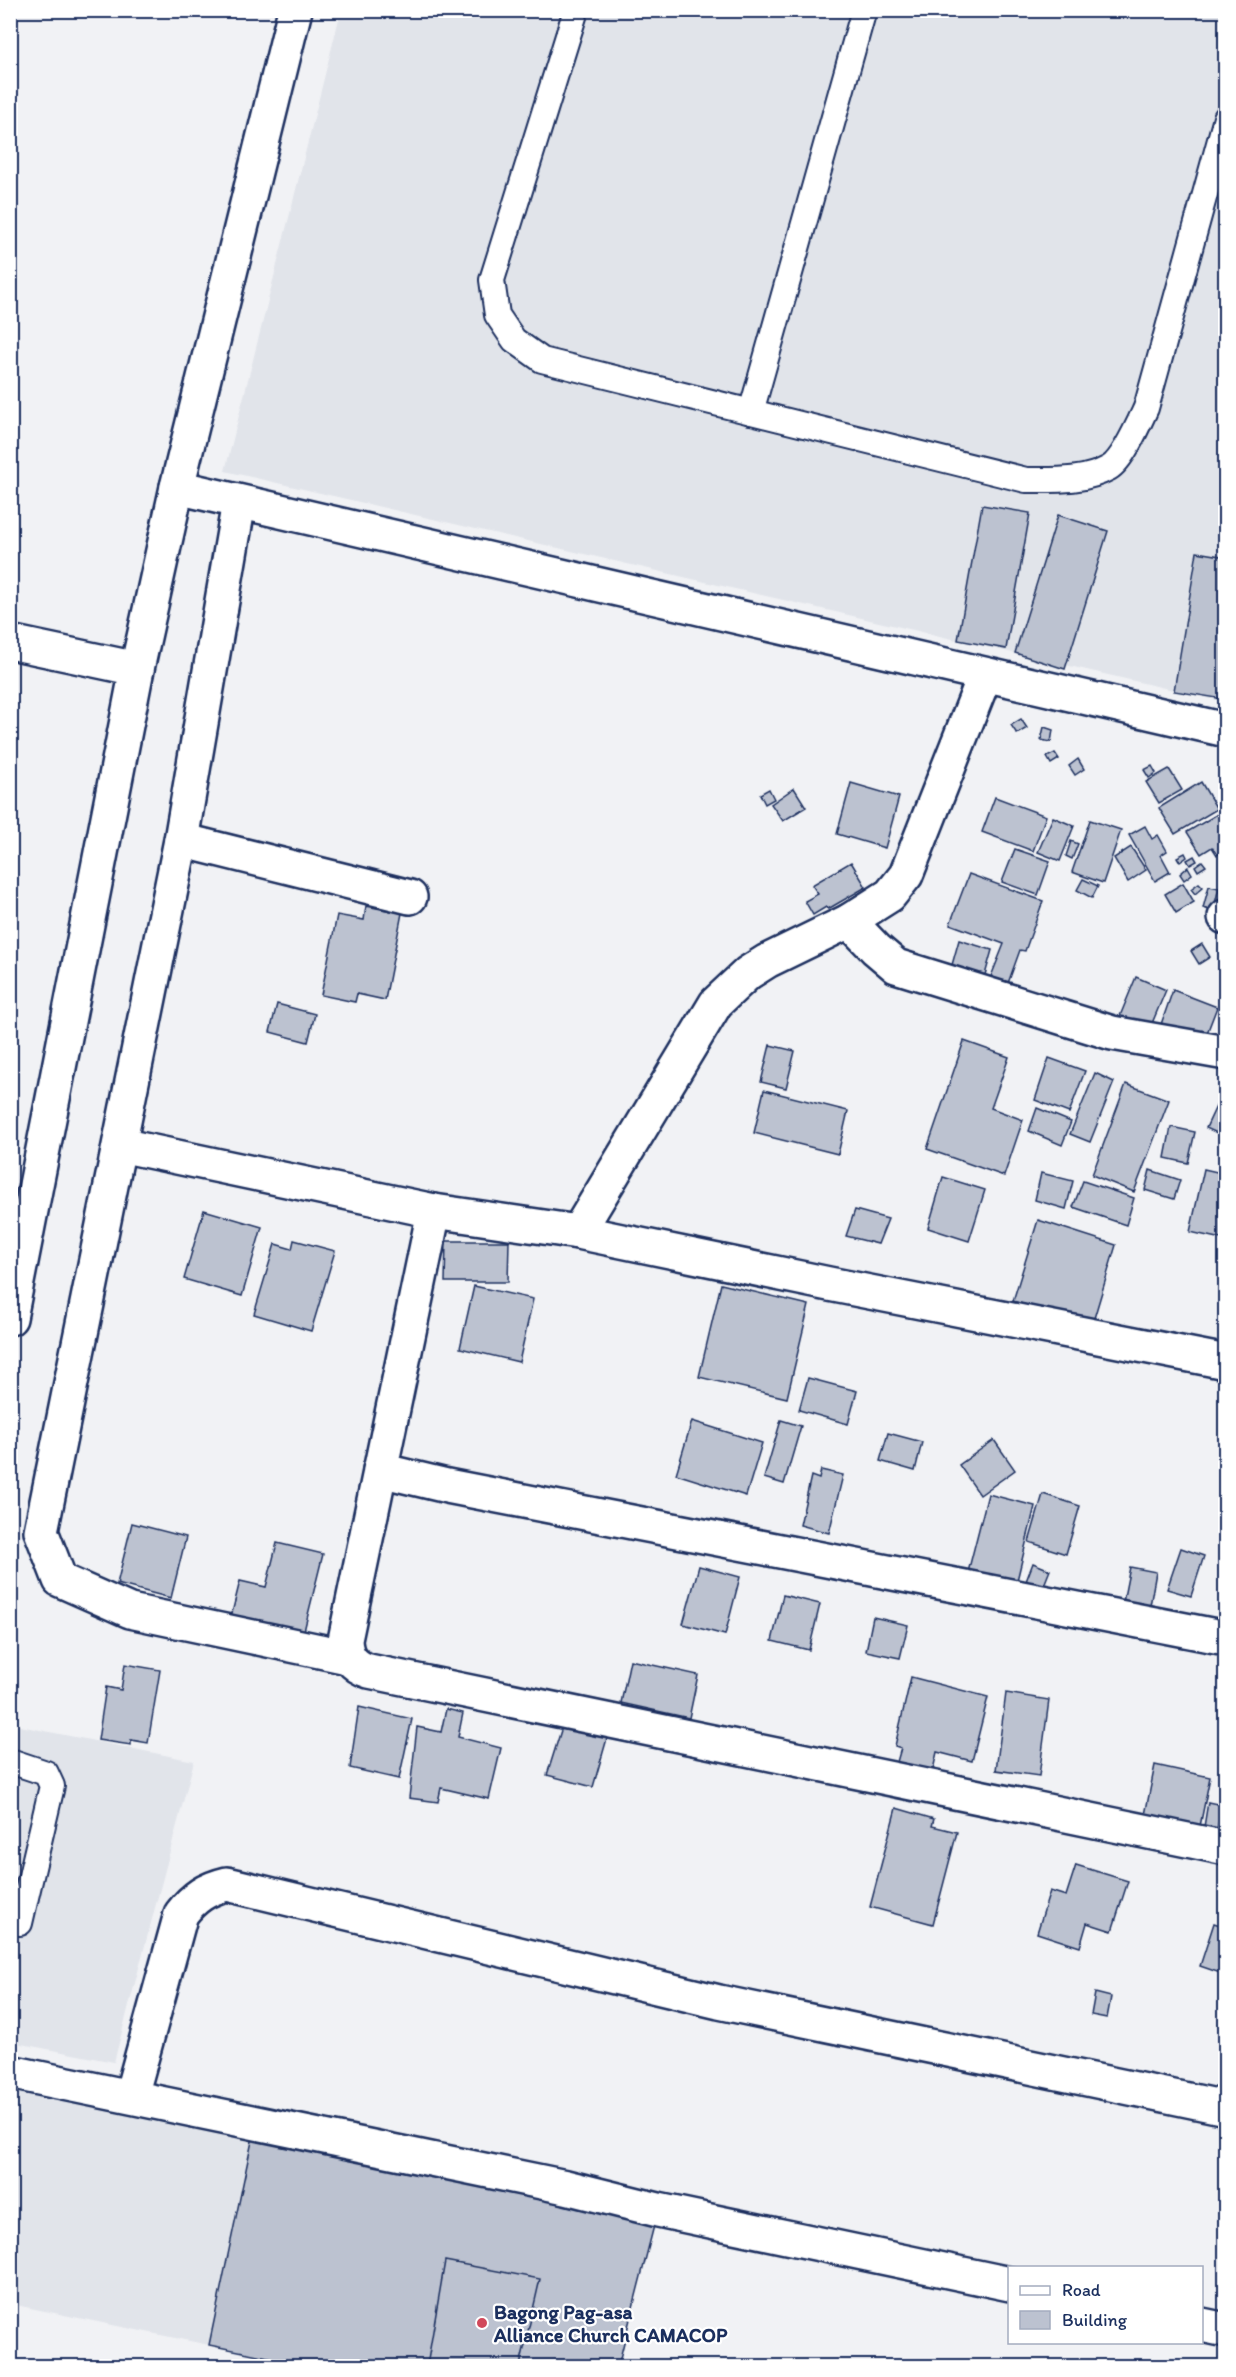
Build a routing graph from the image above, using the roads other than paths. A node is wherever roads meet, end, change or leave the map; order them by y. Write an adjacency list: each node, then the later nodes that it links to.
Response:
1 (295, 10): 6 (street)
2 (576, 10): 5 (lane)
3 (864, 10): 5 (lane)
4 (1226, 118): 5 (lane)
5 (751, 412)
6 (177, 487): 7 (street); 9 (street)
7 (239, 502): 10 (street); 12 (street)
8 (10, 642): 9 (street)
9 (137, 669): 19 (street)
10 (985, 675): 11 (street); 14 (street)
11 (1226, 730)
12 (181, 840): 13 (street); 16 (street)
13 (410, 897)
14 (849, 921): 15 (street); 18 (street)
15 (1226, 1053)
16 (120, 1145): 17 (street); 23 (street)
17 (434, 1210): 18 (street); 21 (street)
18 (578, 1232): 20 (street)
19 (10, 1318)
20 (1226, 1362)
21 (380, 1470): 22 (street); 23 (street)
22 (1226, 1638)
23 (348, 1657): 25 (street)
24 (10, 1761): 26 (lane)
25 (1226, 1848)
26 (20, 1923)
27 (10, 2072): 28 (street)
28 (131, 2096): 29 (street); 30 (street)
29 (1226, 2108)
30 (1008, 2284)
31 (1203, 2325): 32 (street)
32 (1226, 2330)

